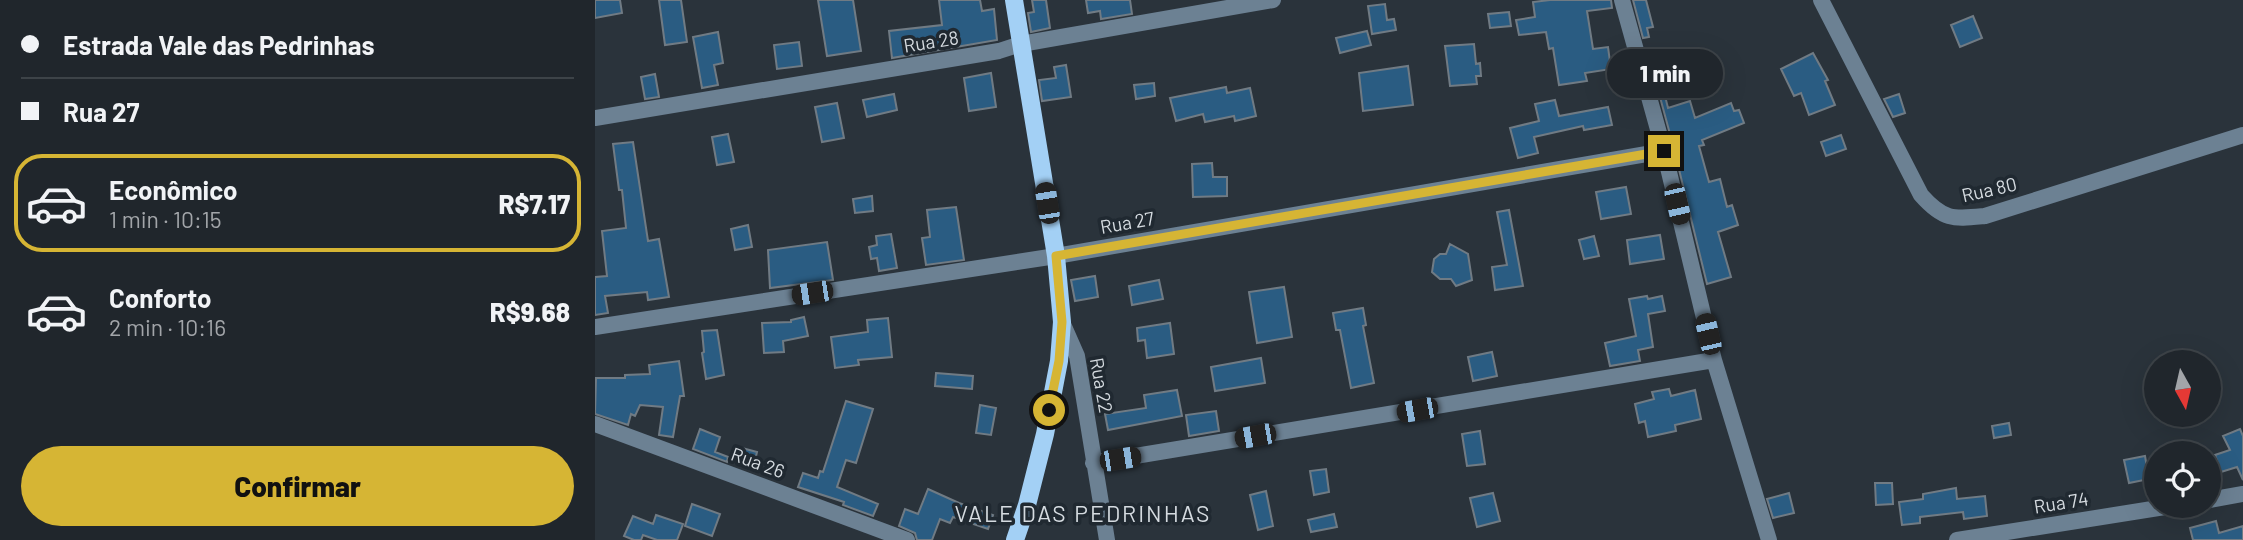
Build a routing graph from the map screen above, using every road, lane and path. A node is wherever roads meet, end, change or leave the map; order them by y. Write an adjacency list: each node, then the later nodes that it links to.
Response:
1 (1014, 0): 5 (main road)
2 (1273, 0): 5 (street, Rua 28)
3 (1622, 0): 8 (street)
4 (1821, 0): 7 (street, Rua 80)
5 (1021, 44): 6 (street, Rua 28); 9 (main road)
6 (595, 118)
7 (2243, 135)
8 (1664, 151): 9 (street, Rua 27); 12 (street)
9 (1056, 256): 10 (main road); 11 (street, Rua 27)
10 (1062, 322): 14 (street, Rua 22); 20 (main road)
11 (595, 327)
12 (1714, 360): 14 (street); 22 (street)
13 (595, 424): 19 (street, Rua 26)
14 (1093, 463): 21 (street, Rua 22)
15 (2243, 494): 16 (street)
16 (2221, 498)
17 (2144, 511): 18 (street, Rua 74)
18 (2020, 535): 23 (street, Rua 74)
19 (907, 540)
20 (1014, 540)
21 (1107, 540)
22 (1769, 540)
23 (1957, 540)

